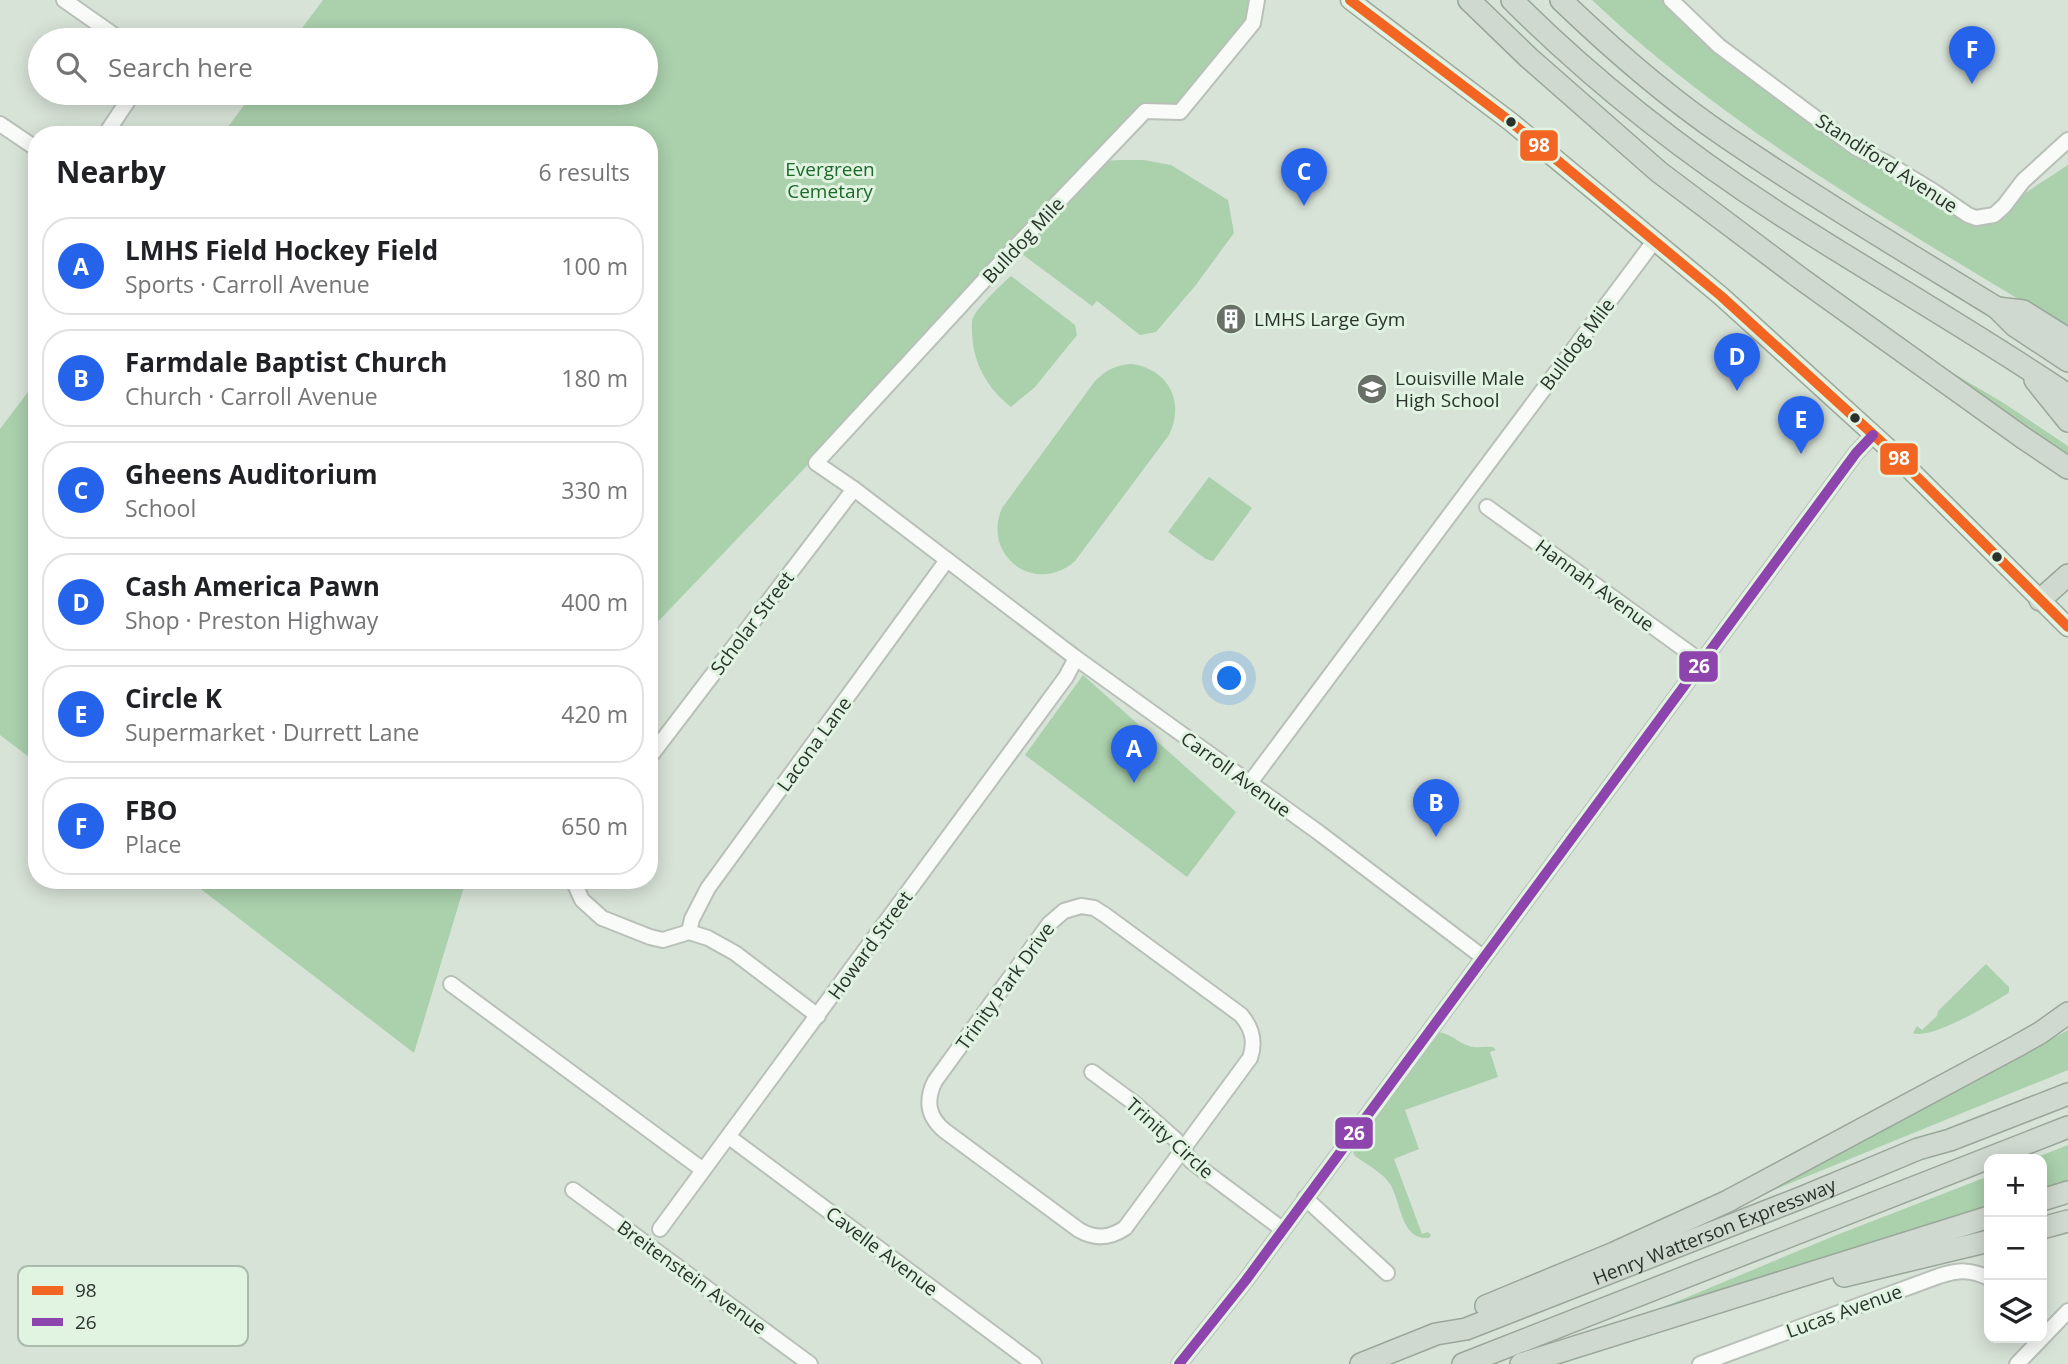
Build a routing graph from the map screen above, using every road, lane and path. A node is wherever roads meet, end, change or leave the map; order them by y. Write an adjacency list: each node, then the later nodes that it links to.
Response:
1 (64, 0): 8 (street)
2 (1257, 0): 23 (street, Bulldog Mile)
3 (1350, 0): 14 (main road)
4 (1469, 0): 22 (highway)
5 (1512, 0): 18 (highway)
6 (1562, 0): 15 (highway)
7 (1671, 0): 12 (street, Standiford Avenue)
8 (104, 28)
9 (125, 105): 11 (street)
10 (0, 124): 13 (street)
11 (110, 126)
12 (2068, 140)
13 (28, 143)
14 (1655, 240): 21 (main road); 32 (street, Bulldog Mile)
15 (1997, 308): 16 (highway); 17 (highway)
16 (2068, 339)
17 (2068, 361)
18 (2025, 367): 19 (highway); 20 (highway)
19 (2068, 395)
20 (2068, 421)
21 (1874, 435): 27 (main road); 30 (street)
22 (2068, 468)
23 (855, 489): 25 (street, Carroll Avenue); 31 (street, Scholar Street)
24 (1488, 507): 30 (street, Hannah Avenue)
25 (947, 560): 29 (street, Carroll Avenue); 34 (street, Lacona Lane)
26 (2068, 575): 27 (highway)
27 (2040, 600): 28 (main road)
28 (2068, 627)
29 (1076, 658): 32 (street, Carroll Avenue); 38 (street, Howard Street)
30 (1702, 662): 35 (street)
31 (658, 746)
32 (1249, 784): 35 (street, Carroll Avenue)
33 (576, 889): 34 (street)
34 (689, 932): 38 (street)
35 (1484, 958): 51 (street)
36 (451, 984): 48 (street)
37 (2068, 1013): 40 (highway)
38 (818, 1016): 45 (street, Howard Street)
39 (2068, 1023): 40 (highway)
40 (2040, 1033): 64 (highway)
41 (1092, 1072): 47 (street, Trinity Circle)
42 (2068, 1079): 46 (highway)
43 (2068, 1094): 46 (highway, Henry Watterson Expressway)
44 (2068, 1127): 71 (highway, Henry Watterson Expressway)
45 (729, 1137): 48 (street, Howard Street); 68 (street, Cavelle Avenue)
46 (1918, 1149): 64 (highway, Henry Watterson Expressway)
47 (1183, 1150): 47 (street, Trinity Park Drive); 57 (street, Trinity Circle)
48 (704, 1170): 56 (street, Howard Street)
49 (573, 1190): 67 (street, Breitenstein Avenue)
50 (2068, 1192): 52 (highway)
51 (1306, 1198): 57 (street); 59 (street)
52 (2047, 1198)
53 (1984, 1219): 61 (highway)
54 (2068, 1221): 55 (highway)
55 (2047, 1227)
56 (660, 1229)
57 (1282, 1229): 69 (street)
58 (1984, 1242): 61 (highway)
59 (1387, 1273)
60 (1984, 1276): 66 (street, Lucas Avenue)
61 (1756, 1290): 72 (highway)
62 (2068, 1311): 63 (street)
63 (2047, 1324)
64 (1436, 1334): 70 (highway, Henry Watterson Expressway)
65 (2033, 1343): 75 (street)
66 (1742, 1349): 73 (street, Lucas Avenue); 74 (street)
67 (810, 1364)
68 (1034, 1364)
69 (1179, 1364)
70 (1361, 1364)
71 (1463, 1364)
72 (1521, 1364)
73 (1700, 1364)
74 (1748, 1364)
75 (2017, 1364)

